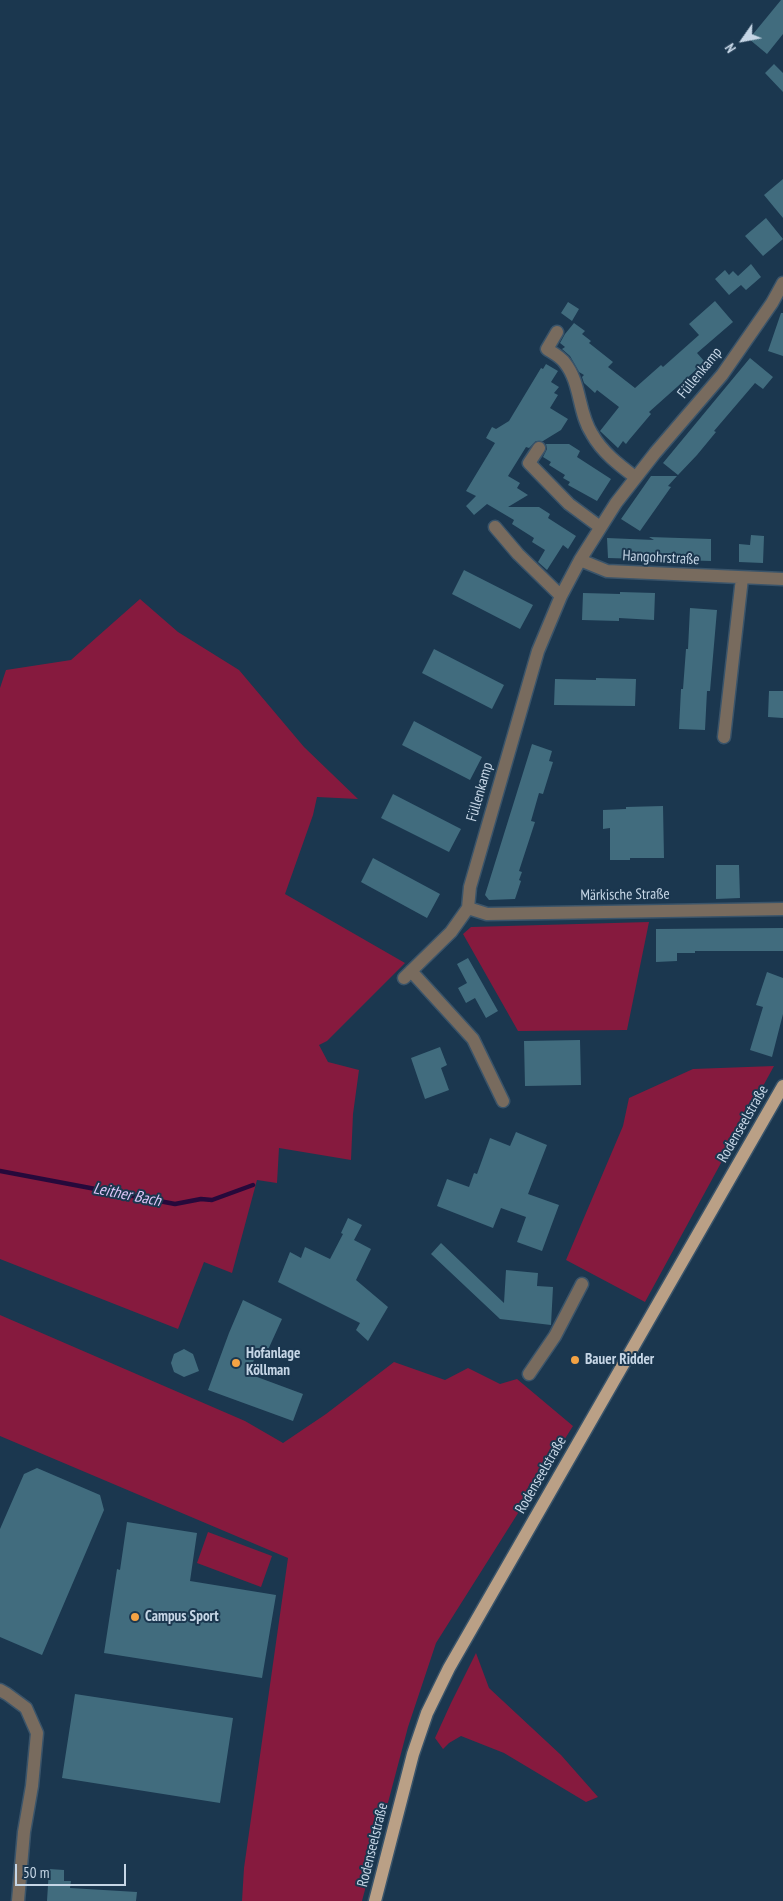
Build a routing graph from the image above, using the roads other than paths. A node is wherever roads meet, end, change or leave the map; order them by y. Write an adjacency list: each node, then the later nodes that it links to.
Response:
1 (783, 283): 4 (street, Füllenkamp)
2 (557, 332): 4 (street)
3 (539, 448): 6 (street)
4 (636, 477): 6 (street, Füllenkamp)
5 (495, 527): 10 (street)
6 (600, 527): 7 (street, Füllenkamp)
7 (580, 560): 8 (street, Hangohrstraße); 10 (street, Füllenkamp)
8 (742, 578): 9 (street, Hangohrstraße); 11 (street)
9 (783, 579)
10 (561, 596): 12 (street, Füllenkamp)
11 (724, 737)
12 (468, 908): 13 (street, Märkische Straße); 15 (street, Füllenkamp)
13 (783, 909)
14 (783, 1086): 20 (main road, Rodenseelstraße)
15 (503, 1101)
16 (582, 1284): 17 (street)
17 (529, 1374)
18 (0, 1690): 19 (street)
19 (18, 1901)
20 (375, 1901)

